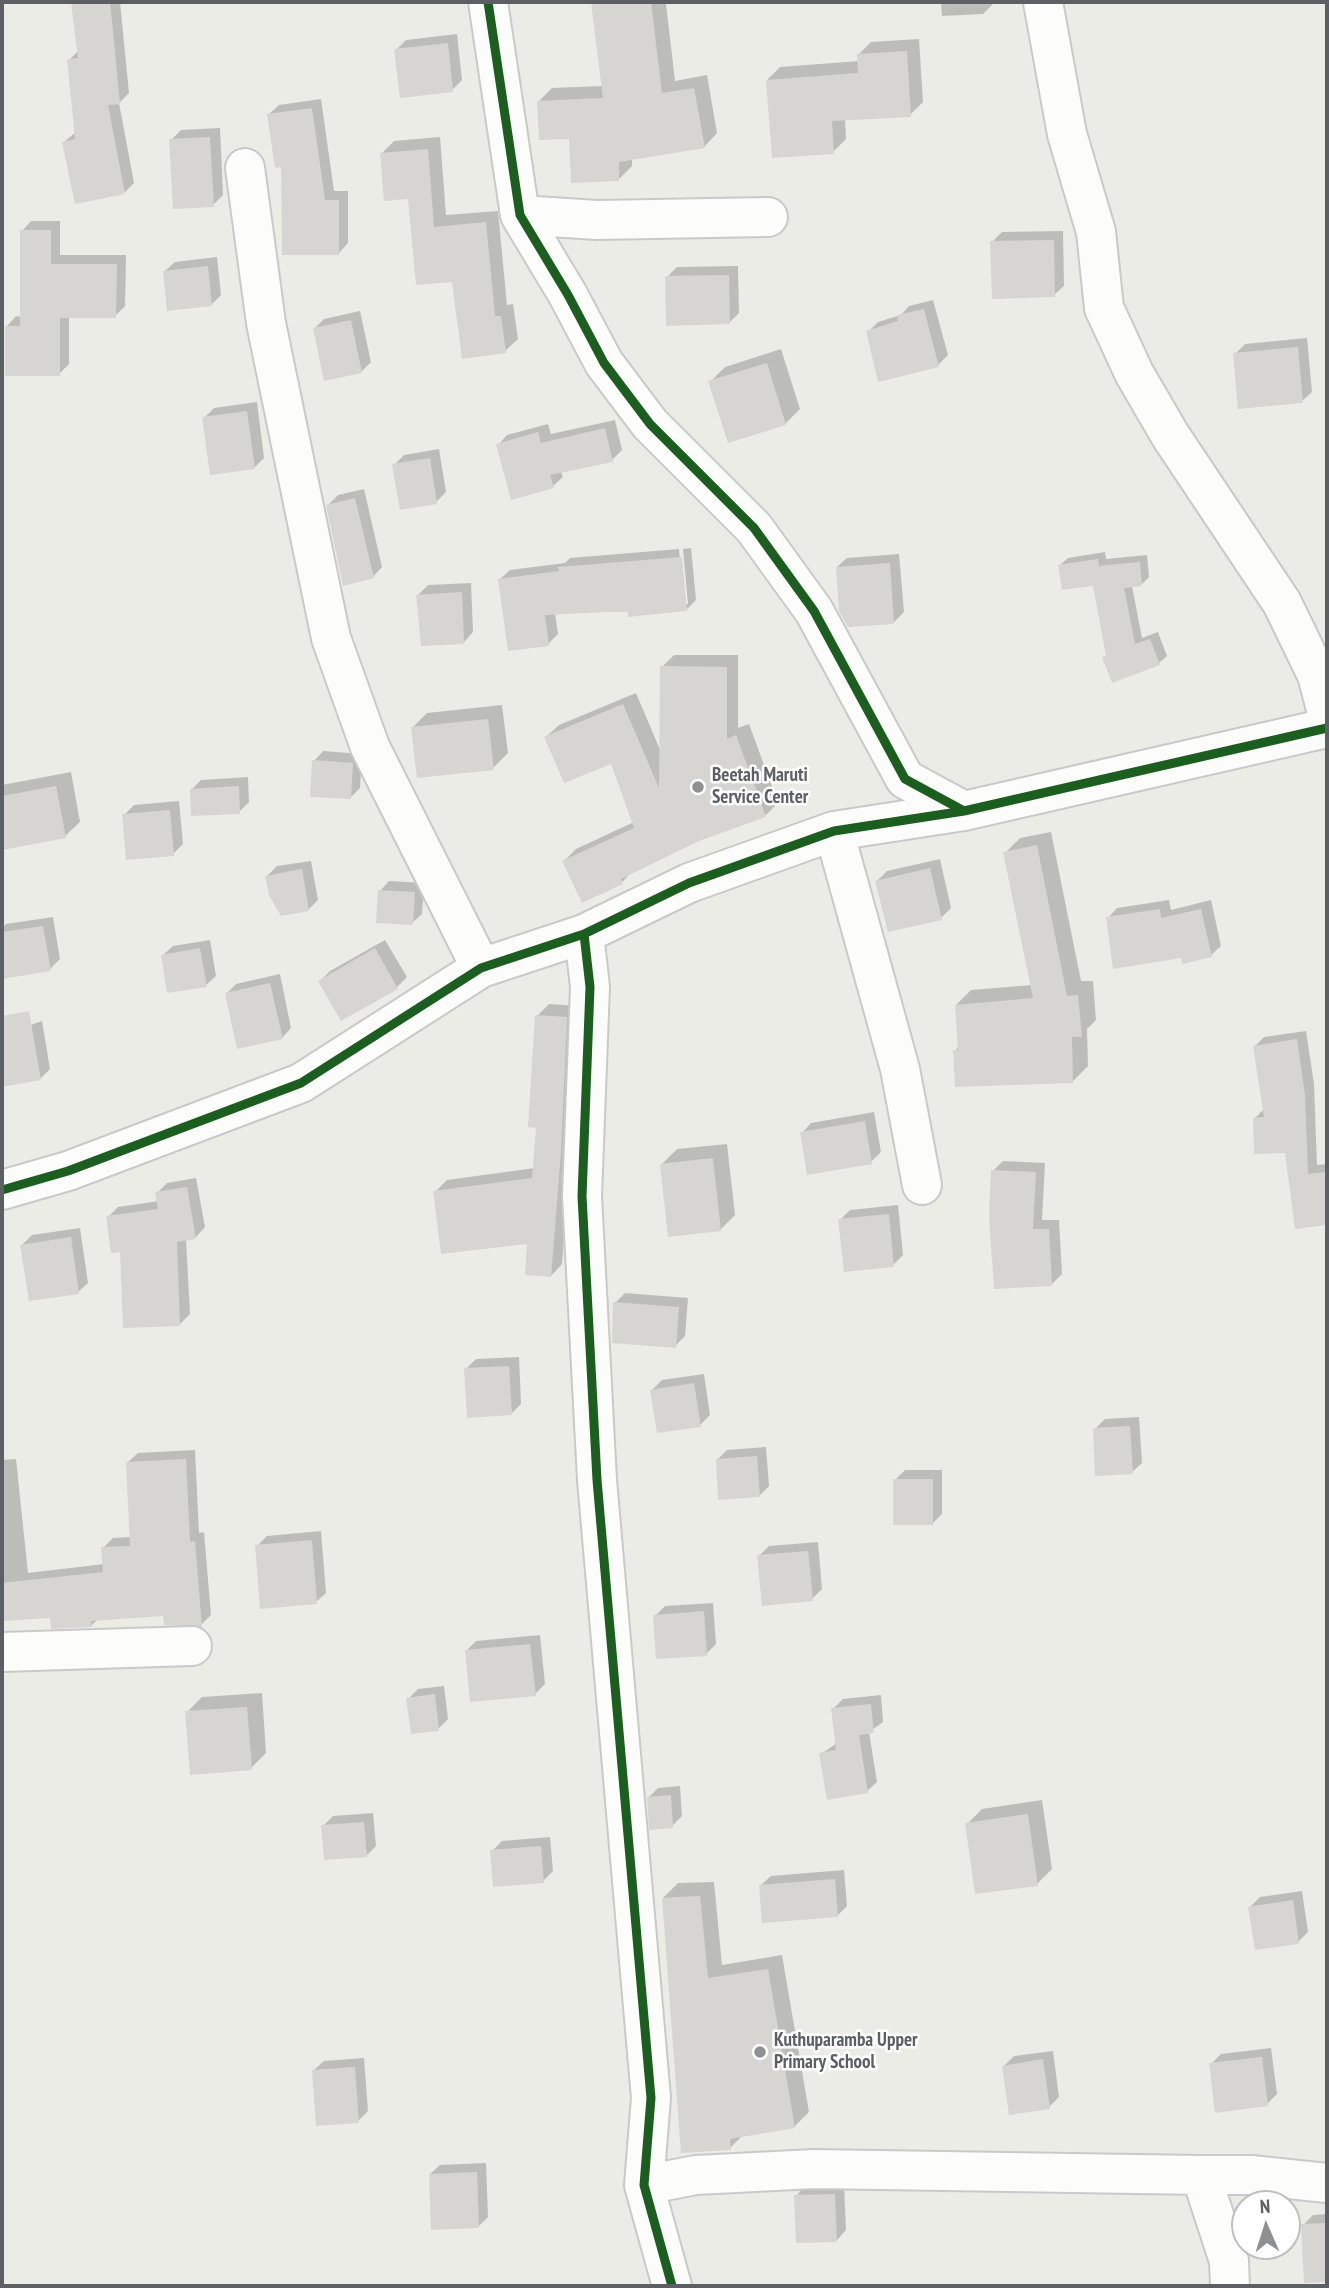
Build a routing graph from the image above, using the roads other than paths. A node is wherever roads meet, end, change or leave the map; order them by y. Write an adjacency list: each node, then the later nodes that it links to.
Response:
1 (488, 2): 4 (street)
2 (1043, 2): 6 (street)
3 (245, 168): 11 (street)
4 (520, 215): 5 (street); 8 (street)
5 (768, 217)
6 (1327, 713)
7 (1327, 729): 8 (street)
8 (964, 811): 9 (street)
9 (834, 831): 10 (street); 12 (street)
10 (584, 934): 11 (street); 18 (street)
11 (481, 968): 13 (street)
12 (922, 1185)
13 (2, 1190)
14 (192, 1646): 15 (street)
15 (2, 1652)
16 (1201, 2175): 17 (street); 18 (street); 20 (street)
17 (1327, 2183)
18 (644, 2185): 19 (street)
19 (672, 2286)
20 (1230, 2286)

